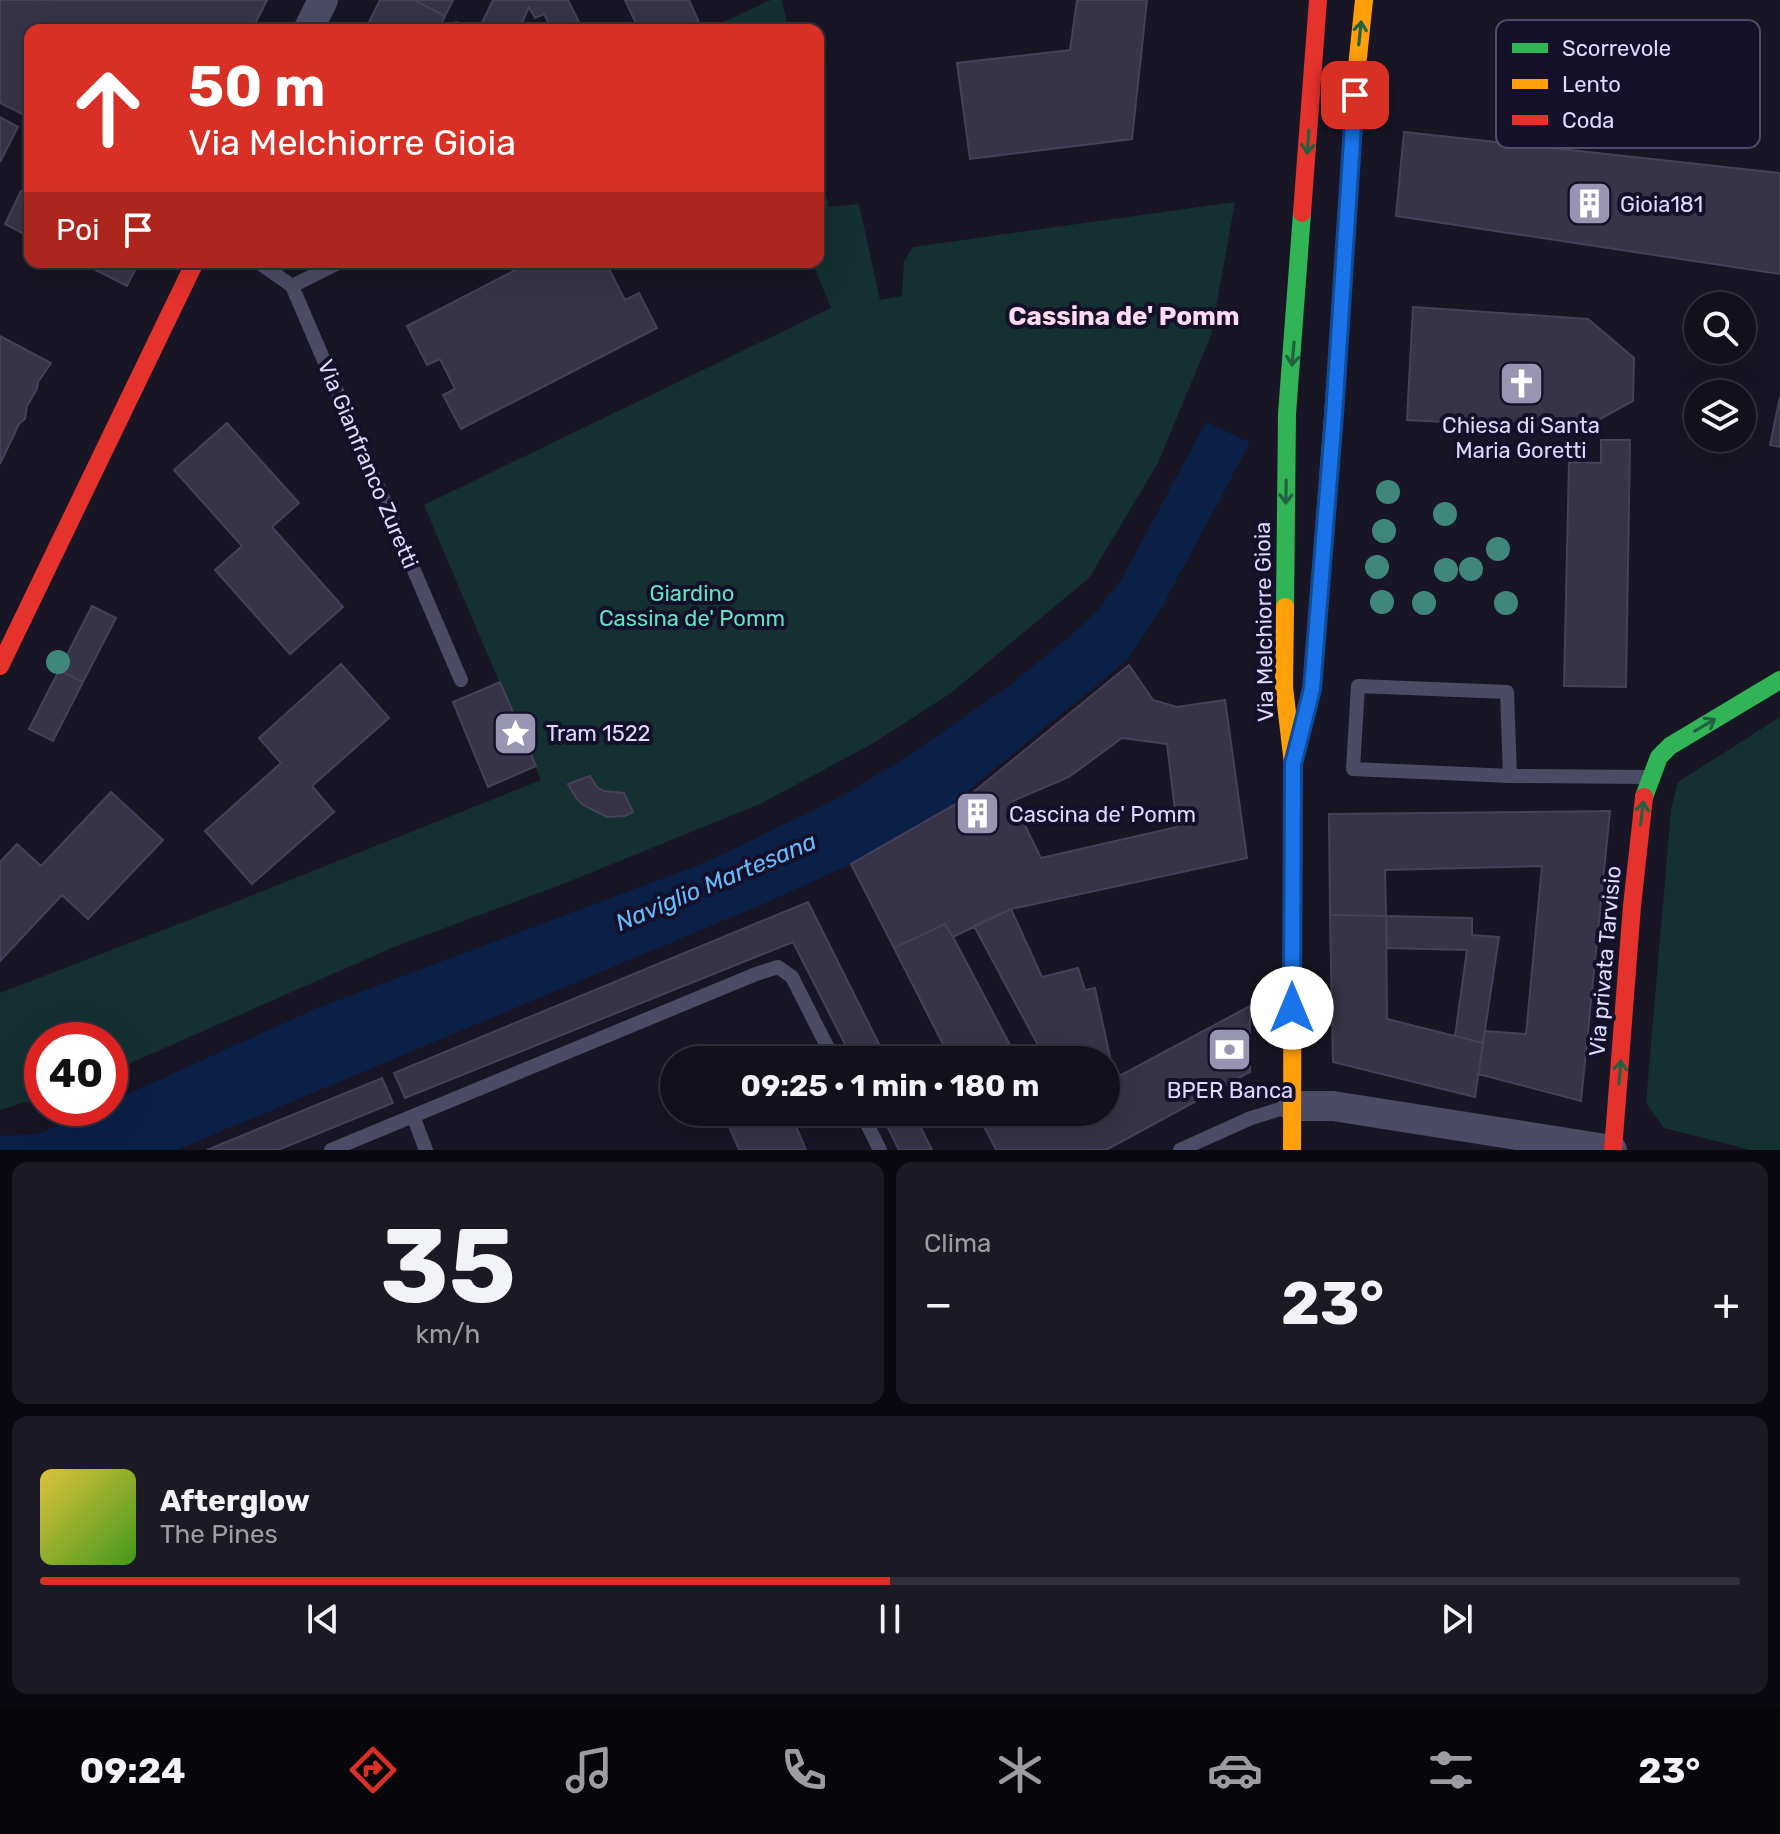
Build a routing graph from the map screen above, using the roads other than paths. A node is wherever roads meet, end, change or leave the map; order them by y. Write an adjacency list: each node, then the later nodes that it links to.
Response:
1 (323, 0): 4 (street)
2 (1318, 0): 12 (street, Via Melchiorre Gioia, one-way to 12)
3 (1364, 0): 12 (street, Via Melchiorre Gioia, one-way to 3)
4 (311, 24)
5 (192, 268): 9 (street)
6 (266, 268): 8 (lane)
7 (328, 268): 8 (lane)
8 (292, 286): 10 (lane, Via Gianfranco Zuretti)
9 (0, 666)
10 (461, 680)
11 (1780, 680): 14 (street, Via privata Tarvisio, one-way to 11)
12 (1293, 764): 16 (street)
13 (1510, 776): 13 (lane); 14 (lane)
14 (1650, 777): 24 (street, Via privata Tarvisio, one-way to 14)
15 (827, 1046): 17 (lane)
16 (1292, 1106): 22 (lane); 23 (street); 24 (street)
17 (413, 1116): 19 (lane); 20 (lane)
18 (868, 1126): 21 (lane)
19 (331, 1150)
20 (426, 1150)
21 (880, 1150)
22 (1180, 1150)
23 (1292, 1150)
24 (1613, 1150)

